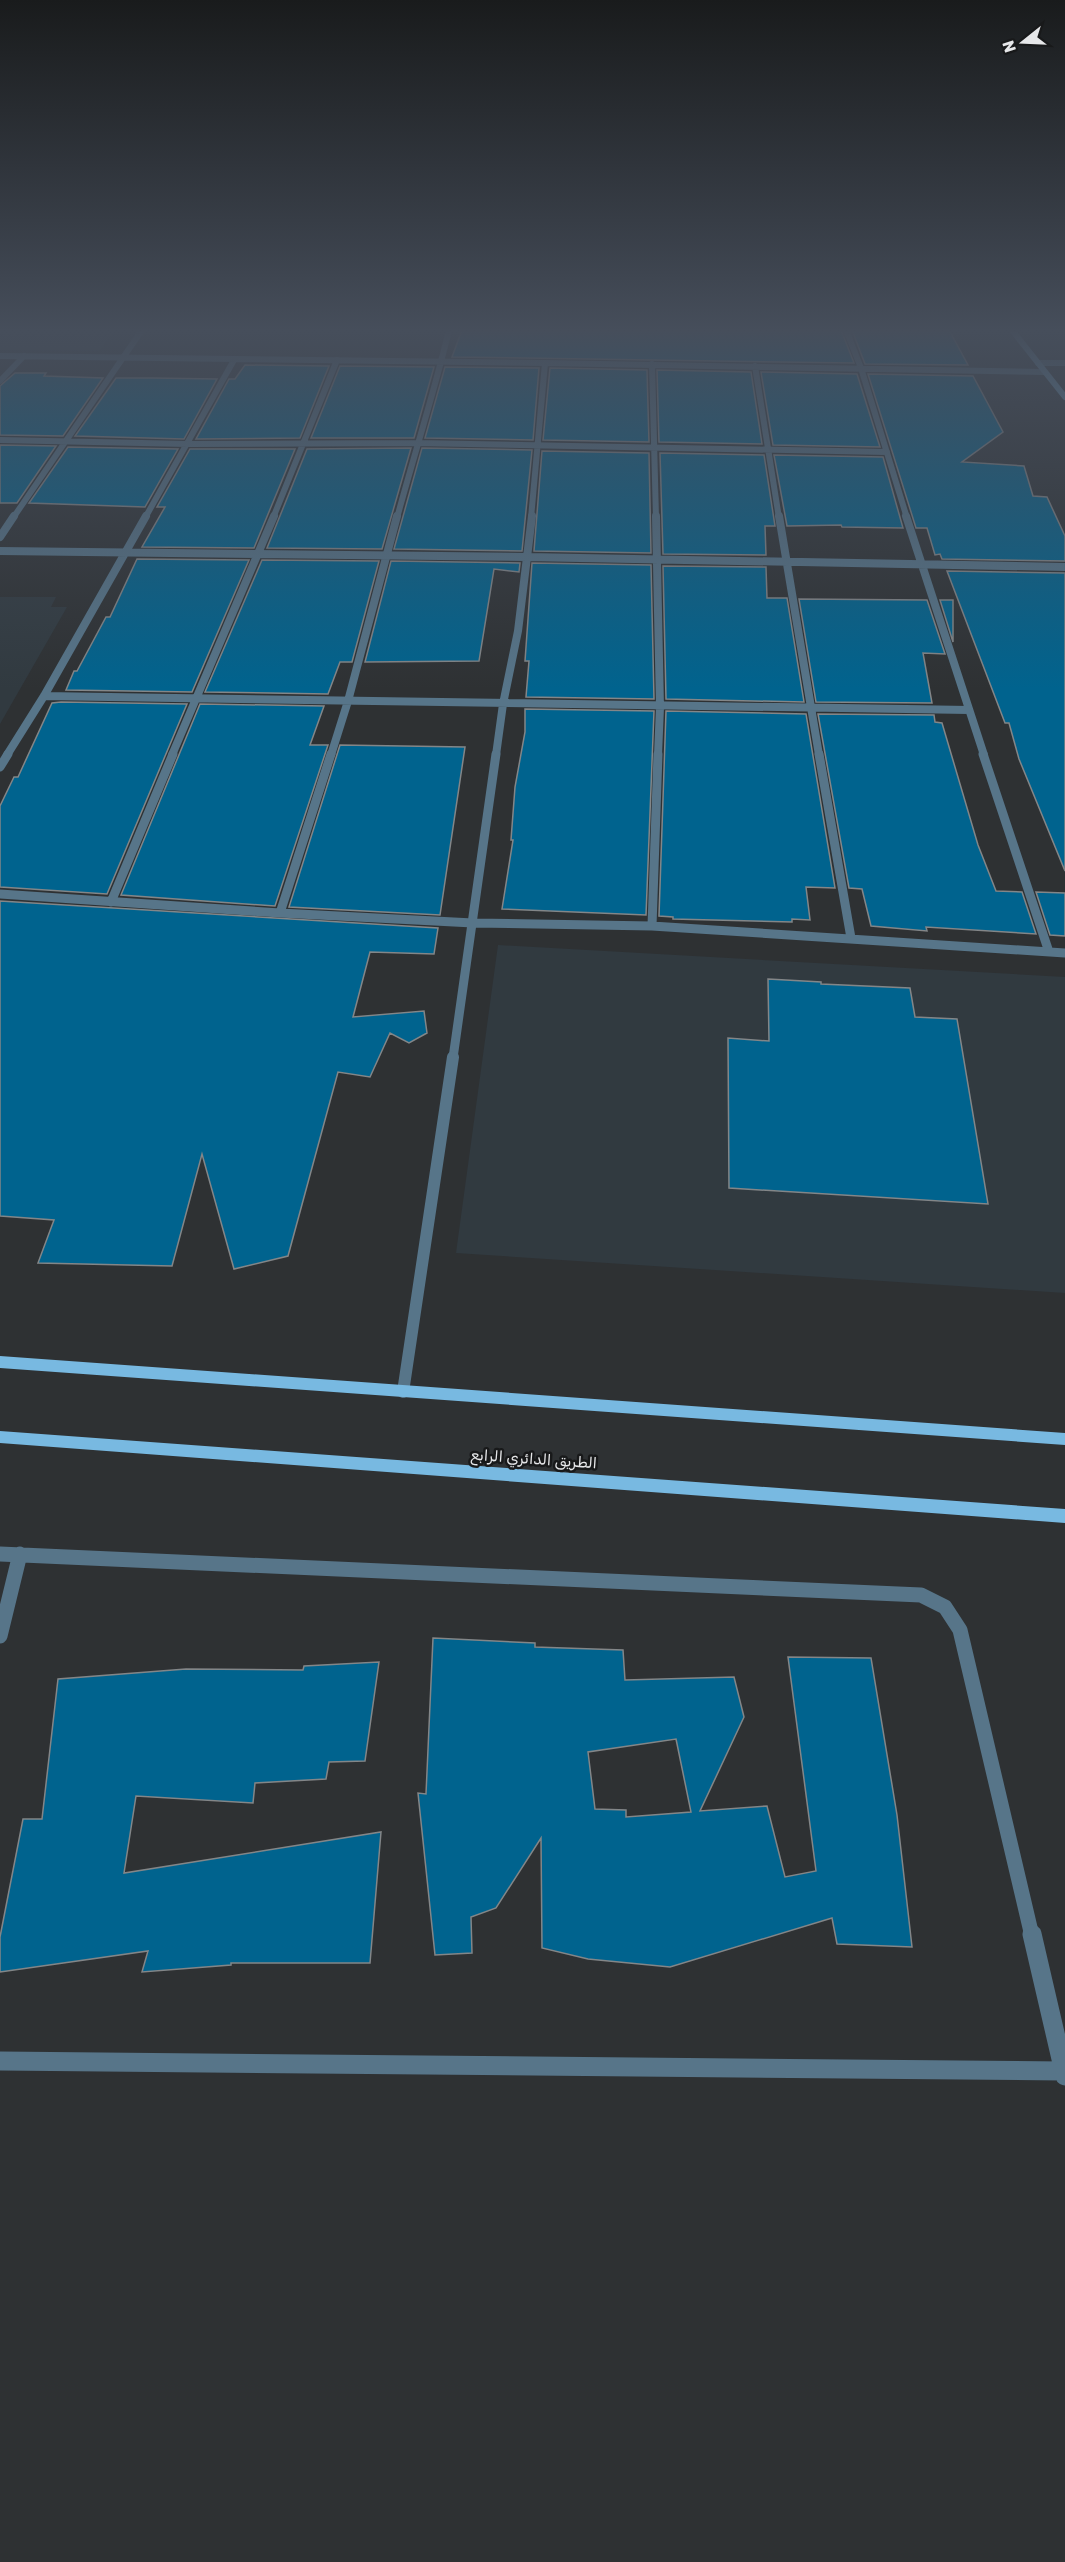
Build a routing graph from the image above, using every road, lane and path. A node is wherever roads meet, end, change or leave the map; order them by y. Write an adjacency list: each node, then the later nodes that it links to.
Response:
1 (59, 450): 10 (street)
2 (186, 450): 12 (street)
3 (303, 450): 13 (street)
4 (415, 450): 14 (street)
5 (539, 450): 15 (street)
6 (654, 450): 16 (street)
7 (753, 450): 8 (street)
8 (770, 450): 9 (street); 17 (street)
9 (888, 452): 18 (street)
10 (0, 537)
11 (0, 551): 12 (street)
12 (123, 553): 13 (street); 20 (street)
13 (257, 555): 14 (street); 21 (street)
14 (388, 556): 15 (street); 22 (street)
15 (528, 557): 16 (street); 23 (street)
16 (658, 560): 17 (street); 24 (street)
17 (786, 561): 18 (street); 25 (street)
18 (921, 565): 19 (street); 26 (street)
19 (1065, 567)
20 (44, 696): 21 (street); 27 (street)
21 (195, 700): 22 (street); 29 (street)
22 (348, 701): 23 (street); 30 (street)
23 (503, 704): 24 (street); 31 (street)
24 (660, 707): 25 (street); 32 (street)
25 (812, 709): 26 (street); 33 (street)
26 (969, 710): 34 (street)
27 (0, 767)
28 (0, 894): 29 (street)
29 (111, 902): 30 (street)
30 (280, 913): 31 (street)
31 (473, 923): 32 (street); 37 (street)
32 (652, 926): 33 (street)
33 (851, 938): 34 (street)
34 (1049, 952): 35 (street)
35 (1065, 953)
36 (0, 1362): 37 (main road)
37 (403, 1392): 39 (main road)
38 (0, 1437): 40 (main road, الطريق الدائري الرابع)
39 (1065, 1439)
40 (1065, 1516)
41 (0, 1554): 42 (street)
42 (20, 1554): 43 (street); 45 (street)
43 (0, 1636)
44 (0, 2061): 45 (street)
45 (1064, 2073)

